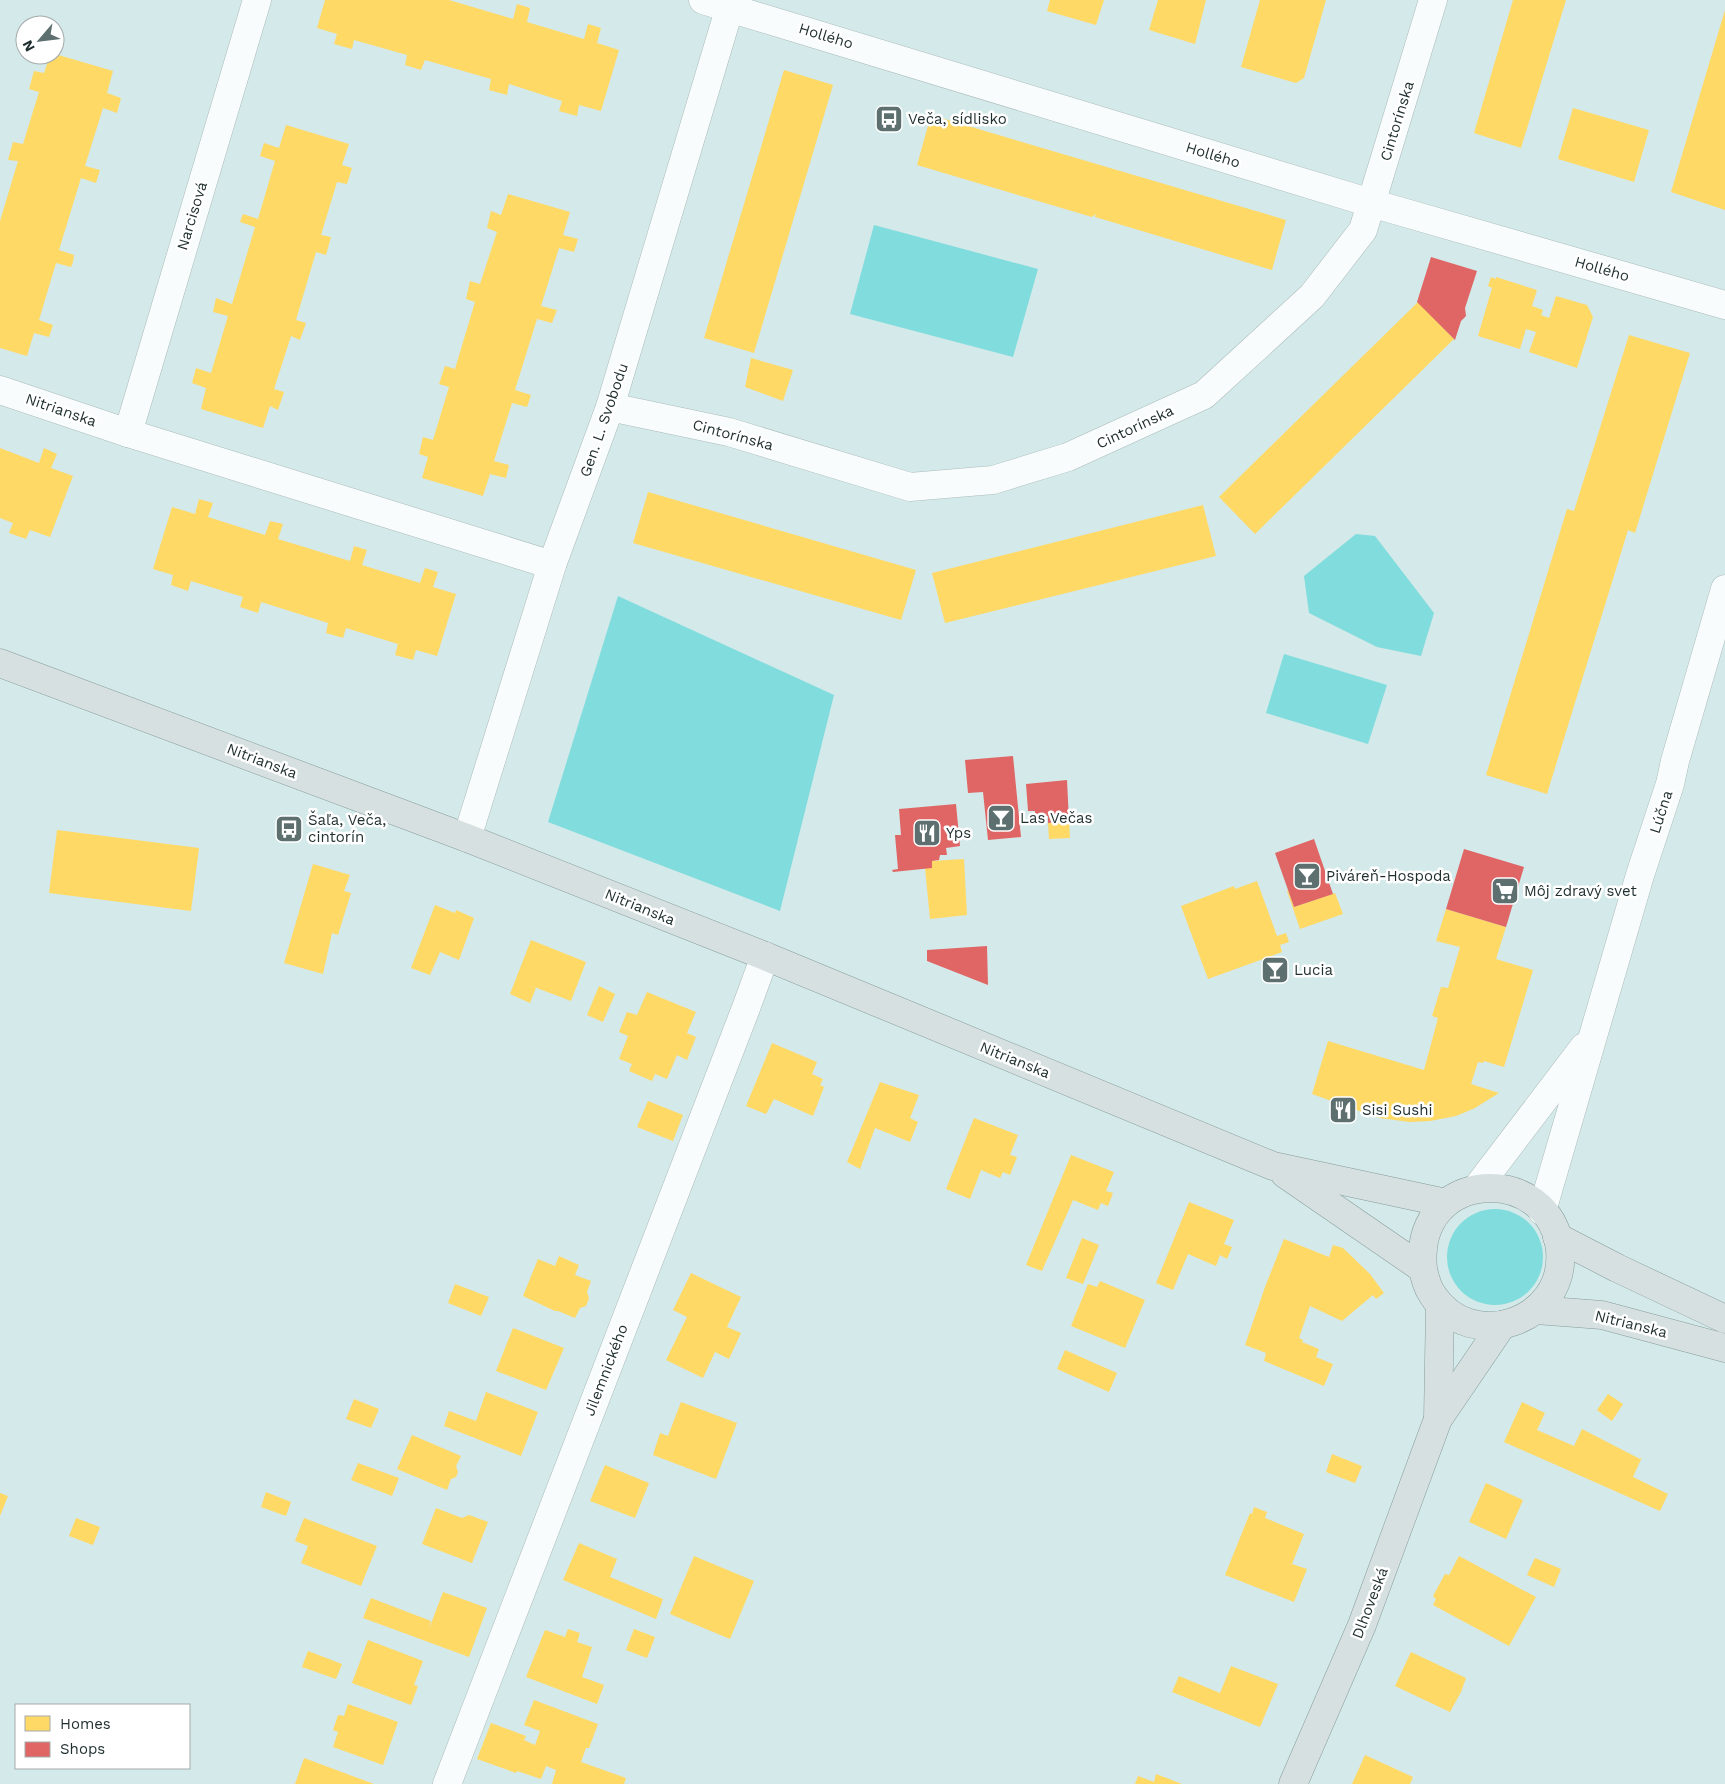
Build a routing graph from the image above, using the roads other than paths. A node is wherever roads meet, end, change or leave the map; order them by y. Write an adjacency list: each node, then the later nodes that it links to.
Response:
1 (257, 0): 9 (street, Narcisová)
2 (703, 0): 4 (street, Hollého)
3 (1434, 0): 5 (street, Cintorínska)
4 (731, 4): 5 (street, Hollého); 8 (street, Gen. L. Svobodu)
5 (1371, 203): 6 (street, Hollého); 8 (street, Cintorínska)
6 (1725, 305)
7 (0, 390): 9 (street, Nitrianska)
8 (610, 406): 10 (street, Gen. L. Svobodu)
9 (128, 433): 10 (street, Nitrianska)
10 (552, 565): 13 (street, Gen. L. Svobodu)
11 (1725, 589): 15 (street, Lúčna)
12 (0, 664): 13 (main road, Nitrianska)
13 (467, 838): 14 (main road, Nitrianska)
14 (764, 956): 16 (main road, Nitrianska); 28 (street, Jilemnického)
15 (1594, 1034): 17 (street, Lúčna); 19 (street, Lúčna)
16 (1273, 1166): 18 (main road, Nitrianska); 21 (main road, Nitrianska)
17 (1476, 1189): 18 (main road); 19 (main road)
18 (1446, 1204): 21 (main road)
19 (1542, 1211): 20 (main road)
20 (1557, 1237): 23 (main road); 24 (main road)
21 (1423, 1270): 22 (main road)
22 (1440, 1304): 25 (main road); 27 (main road, Dlhoveská)
23 (1536, 1310): 25 (main road); 26 (main road, Nitrianska)
24 (1725, 1319)
25 (1502, 1325): 27 (main road, Dlhoveská)
26 (1725, 1348)
27 (1438, 1419): 29 (main road, Dlhoveská)
28 (447, 1784)
29 (1293, 1784)

